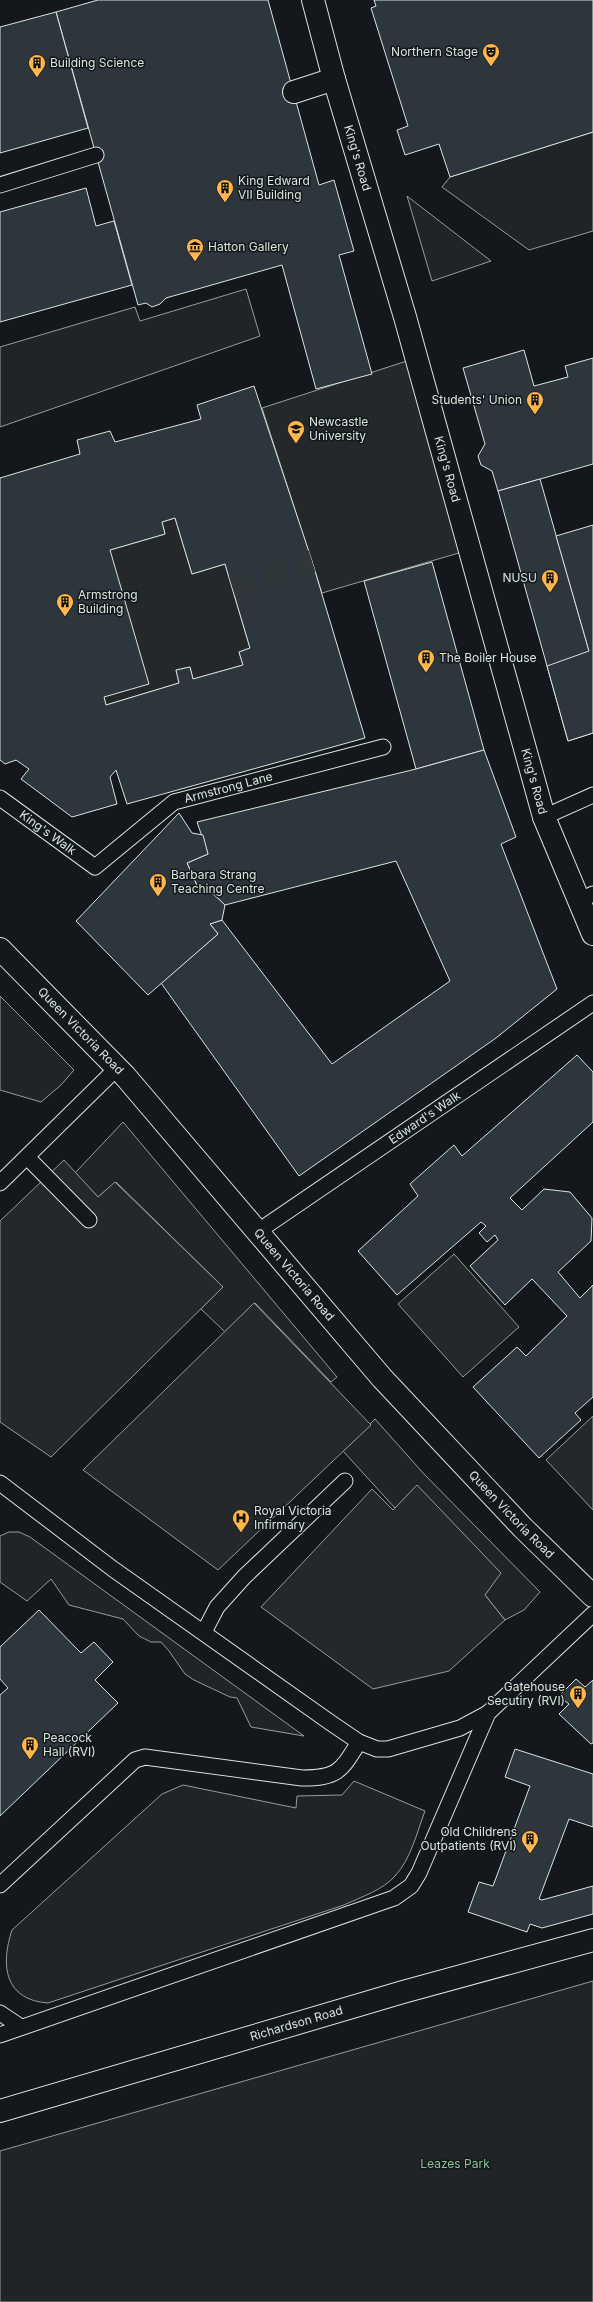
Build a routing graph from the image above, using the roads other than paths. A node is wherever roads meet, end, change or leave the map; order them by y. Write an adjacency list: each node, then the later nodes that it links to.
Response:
1 (313, 0): 2 (street, King's Road)
2 (334, 79): 3 (street); 9 (street, King's Road)
3 (294, 92)
4 (96, 155): 5 (lane)
5 (0, 185)
6 (383, 747): 10 (lane, Armstrong Lane)
7 (593, 794): 9 (lane)
8 (0, 798): 10 (lane, King's Walk)
9 (544, 817): 11 (street, King's Road)
10 (94, 867)
11 (585, 897): 12 (street, King's Road)
12 (593, 934)
13 (0, 949): 15 (street, Queen Victoria Road)
14 (593, 1003): 19 (lane, Edward's Walk)
15 (117, 1068): 16 (lane); 19 (street, Queen Victoria Road)
16 (27, 1157): 17 (lane); 18 (lane)
17 (0, 1183)
18 (89, 1220)
19 (257, 1232): 22 (street, Queen Victoria Road)
20 (345, 1481): 24 (lane)
21 (0, 1483): 24 (lane)
22 (593, 1596)
23 (593, 1614): 25 (lane)
24 (204, 1632): 26 (lane)
25 (488, 1714): 26 (lane); 30 (lane)
26 (359, 1742): 27 (lane)
27 (0, 1885)
28 (593, 1940): 32 (street, Richardson Road)
29 (0, 2013): 30 (lane)
30 (22, 2027): 31 (lane)
31 (0, 2035)
32 (0, 2111)

